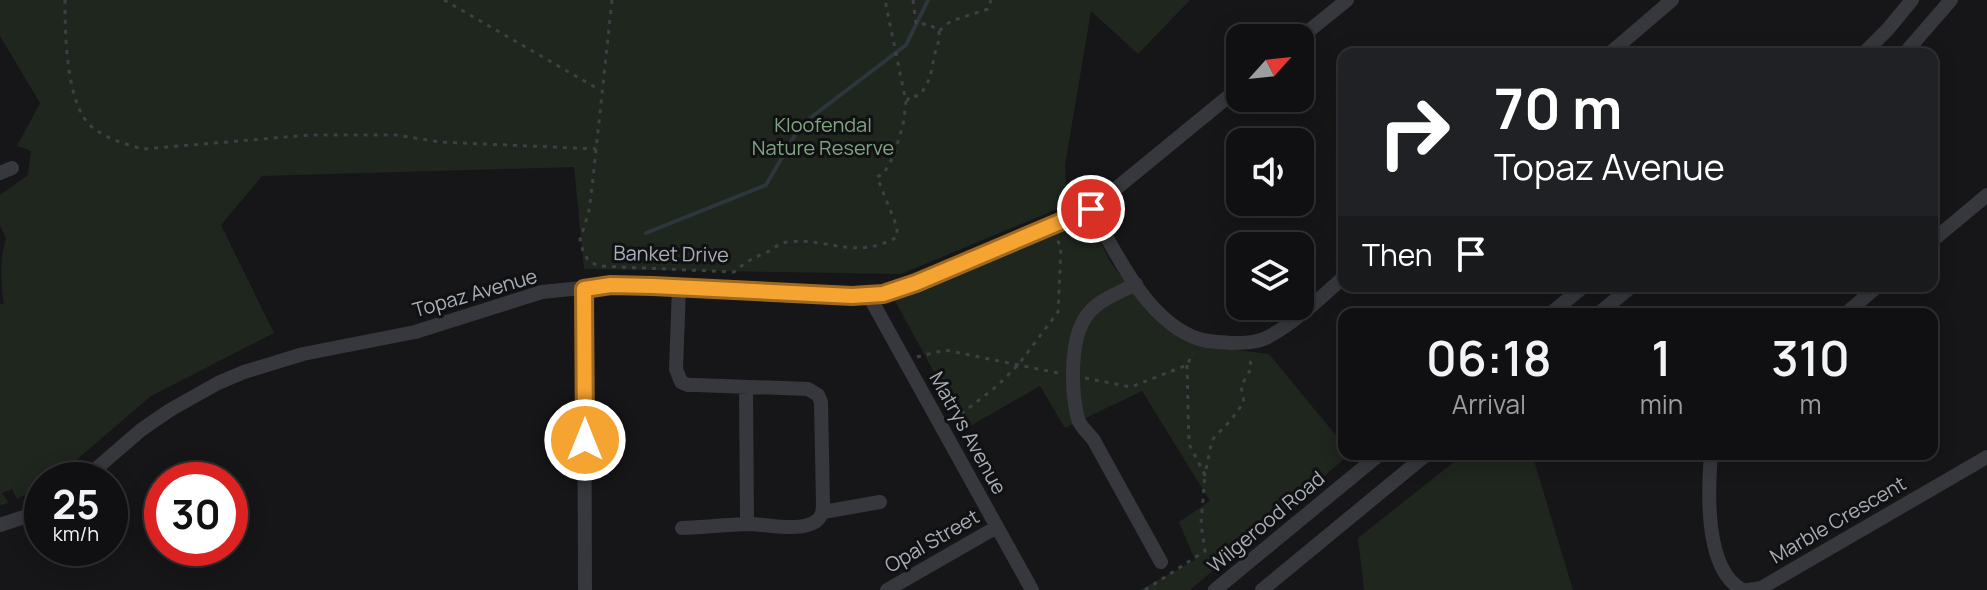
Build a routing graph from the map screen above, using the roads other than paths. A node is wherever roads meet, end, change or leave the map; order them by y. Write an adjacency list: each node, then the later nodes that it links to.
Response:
1 (1347, 0): 5 (street)
2 (1672, 0): 6 (street)
3 (1912, 0): 7 (street)
4 (1951, 0): 8 (street)
5 (1314, 27)
6 (1616, 48)
7 (1869, 48)
8 (1909, 48)
9 (1226, 98): 11 (street, Topaz Avenue)
10 (1987, 195): 12 (street)
11 (1091, 209): 14 (street); 20 (street, Topaz Avenue)
12 (1938, 236)
13 (1338, 282): 14 (street)
14 (1136, 284): 37 (street)
15 (679, 287): 16 (street, Topaz Avenue); 20 (street, Topaz Avenue); 24 (street)
16 (584, 289): 29 (street, Topaz Avenue); 38 (street)
17 (1577, 292): 21 (street)
18 (1625, 292): 22 (street)
19 (1871, 292): 23 (street)
20 (869, 296): 35 (street, Matrys Avenue)
21 (1557, 308)
22 (1605, 308)
23 (1852, 308)
24 (746, 387): 31 (street); 33 (street)
25 (1987, 457): 43 (street, Marble Crescent)
26 (1373, 460): 41 (street, Wilgerood Road)
27 (1420, 460): 42 (street)
28 (1711, 460): 43 (street, Marble Crescent)
29 (104, 462)
30 (880, 502): 31 (street)
31 (823, 512): 33 (street)
32 (24, 517): 34 (street)
33 (747, 524): 36 (street)
34 (0, 525)
35 (997, 527): 39 (street, Opal Street); 40 (street, Matrys Avenue)
36 (682, 528)
37 (1161, 562)
38 (585, 590)
39 (887, 590)
40 (1032, 590)
41 (1215, 590)
42 (1262, 590)
43 (1745, 590)

